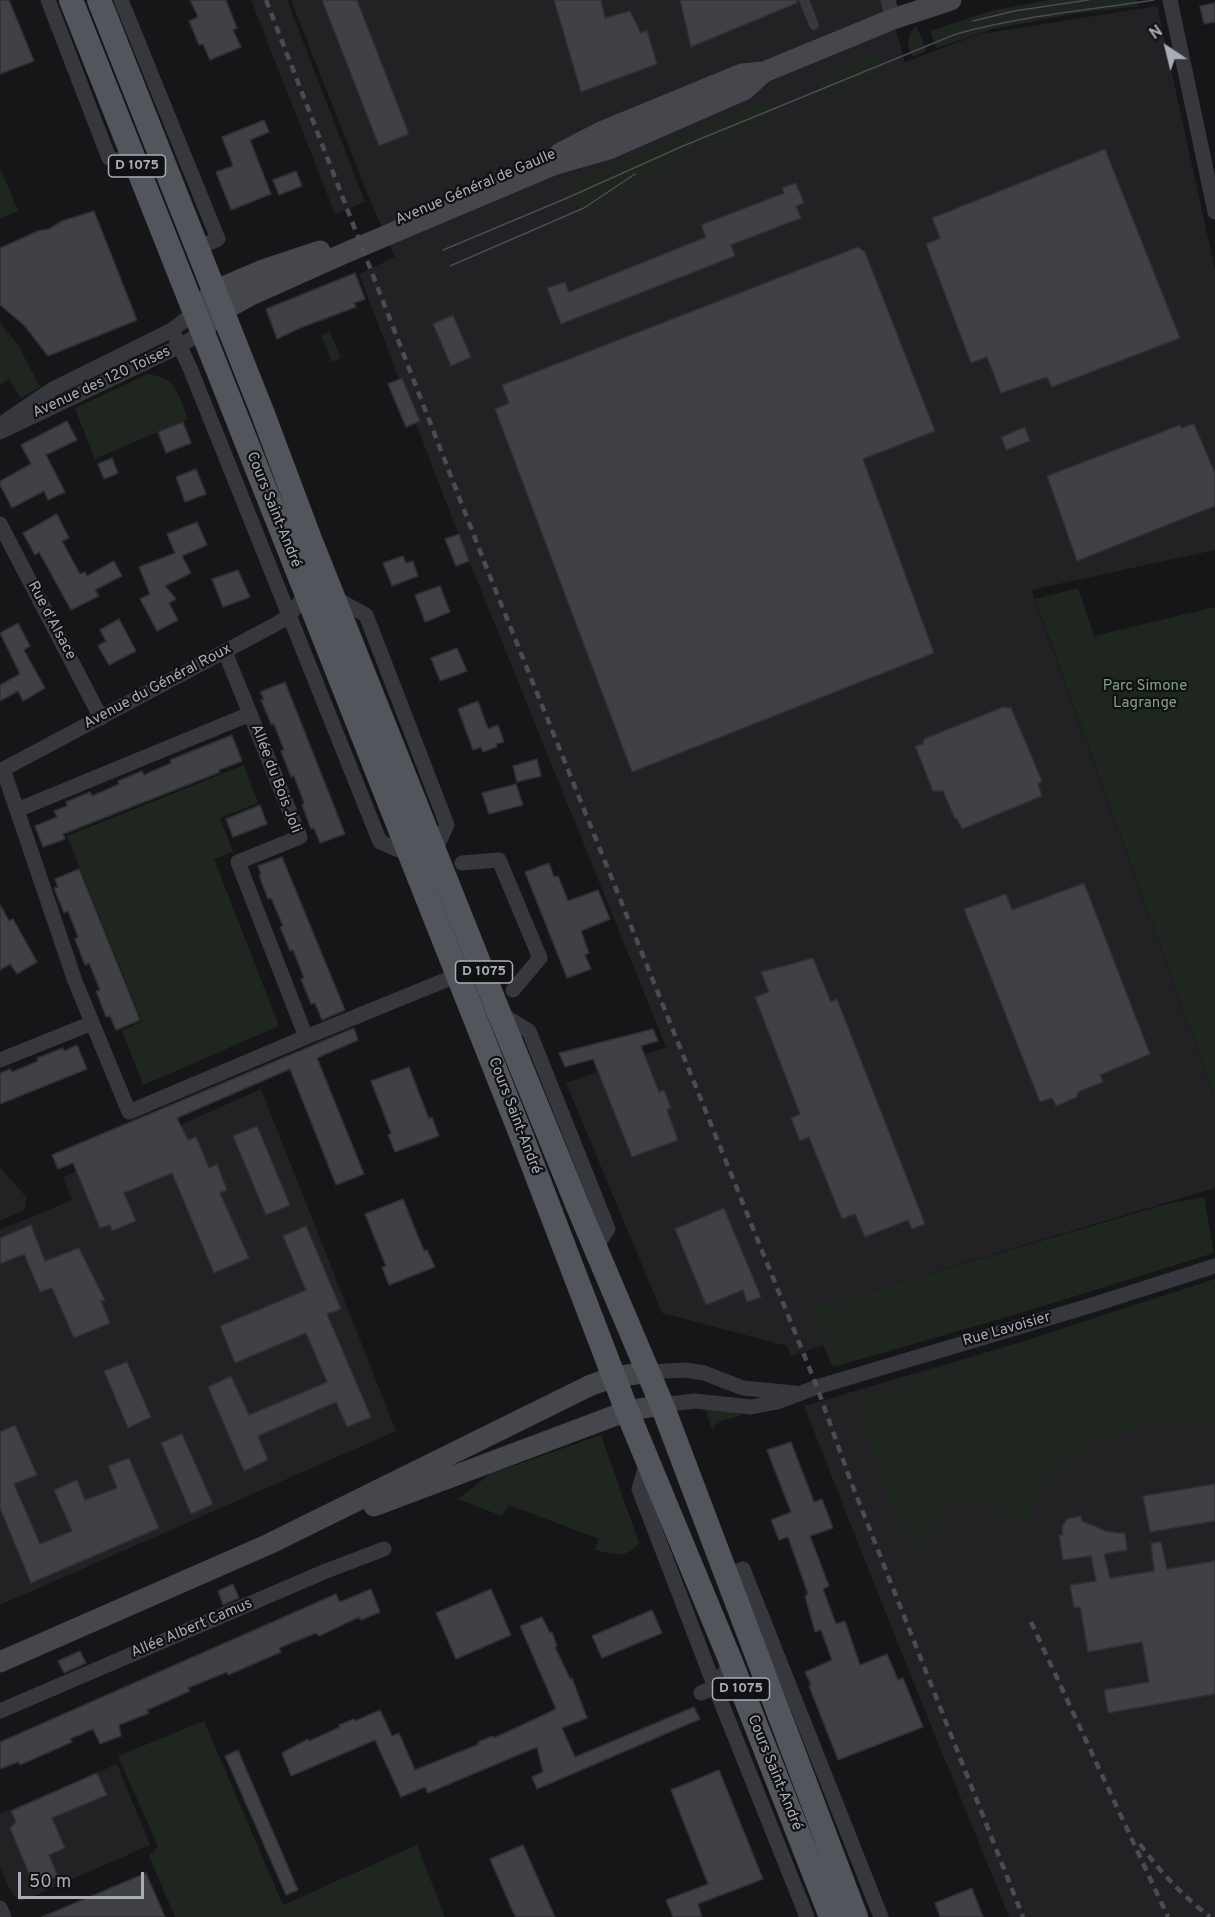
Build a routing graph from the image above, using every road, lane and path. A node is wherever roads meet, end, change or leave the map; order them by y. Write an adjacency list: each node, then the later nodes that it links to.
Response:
1 (48, 0): 12 (street)
2 (71, 0): 12 (main road, Cours Saint-André / D 1075)
3 (99, 0): 10 (main road, Cours Saint-André / D 1075)
4 (121, 0): 11 (street)
5 (804, 0): 9 (street)
6 (951, 0): 8 (main road, Avenue Général de Gaulle)
7 (1170, 0): 13 (street)
8 (890, 9): 15 (main road, Avenue Général de Gaulle)
9 (814, 25)
10 (153, 135): 11 (street); 14 (main road, Cours Saint-André / D 1075)
11 (178, 143): 14 (street)
12 (136, 164): 16 (main road, Cours Saint-André / D 1075)
13 (1215, 212)
14 (197, 248): 15 (main road, Cours Saint-André / D 1075)
15 (218, 301): 16 (main road, Avenue Général de Gaulle); 23 (main road, Cours Saint-André / D 1075)
16 (198, 322): 17 (street, Avenue des 120 Toises); 18 (street, Avenue des 120 Toises); 22 (main road, Cours Saint-André / D 1075)
17 (172, 330): 18 (street, Cours Saint-André); 19 (street, Avenue des 120 Toises)
18 (180, 346): 20 (street, Avenue des 120 Toises); 24 (street, Cours Saint-André)
19 (0, 424)
20 (0, 432)
21 (0, 524): 29 (street, Rue d'Alsace)
22 (307, 593): 24 (street, Avenue du Général Roux); 33 (main road, Cours Saint-André / D 1075)
23 (333, 597): 26 (main road, Cours Saint-André / D 1075); 27 (street)
24 (289, 616): 25 (street, Avenue du Général Roux); 33 (street, Cours Saint-André)
25 (225, 652): 28 (street, Allée du Bois Joli); 29 (street, Avenue du Général Roux)
26 (362, 668): 27 (street); 32 (main road, Cours Saint-André / D 1075)
27 (392, 685): 32 (street)
28 (250, 714): 31 (street); 38 (street, Allée du Bois Joli)
29 (101, 718): 30 (street, Avenue du Général Roux)
30 (1, 770): 31 (street)
31 (17, 810): 37 (street)
32 (435, 850): 41 (main road, Cours Saint-André / D 1075)
33 (411, 855): 35 (main road, Cours Saint-André / D 1075)
34 (462, 863): 36 (street)
35 (458, 975): 38 (street); 42 (main road, Cours Saint-André / D 1075)
36 (513, 990)
37 (92, 1023): 38 (street); 39 (street)
38 (306, 1037)
39 (0, 1060)
40 (1215, 1266): 43 (street, Rue Lavoisier)
41 (649, 1372): 42 (main road); 43 (street, Rue Lavoisier); 44 (main road, Cours Saint-André / D 1075)
42 (614, 1377): 45 (main road, Cours Saint-André / D 1075); 47 (main road)
43 (800, 1394): 44 (street, Rue Lavoisier)
44 (662, 1405): 45 (main road); 49 (main road, Cours Saint-André / D 1075)
45 (627, 1411): 46 (main road, Cours Saint-André / D 1075); 47 (main road)
46 (647, 1462): 51 (main road, Cours Saint-André / D 1075); 52 (street, Cours Saint-André)
47 (269, 1544): 50 (main road)
48 (384, 1549): 53 (street, Allée Albert Camus)
49 (726, 1576): 54 (street); 55 (main road, Cours Saint-André / D 1075)
50 (0, 1662)
51 (730, 1662): 52 (street); 59 (main road, Cours Saint-André / D 1075)
52 (708, 1690): 58 (street, Cours Saint-André)
53 (0, 1711)
54 (860, 1865): 55 (street); 61 (street)
55 (844, 1888): 60 (main road, Cours Saint-André / D 1075)
56 (0, 1908): 57 (street)
57 (4, 1917)
58 (807, 1917)
59 (831, 1917)
60 (856, 1917)
61 (880, 1917)

